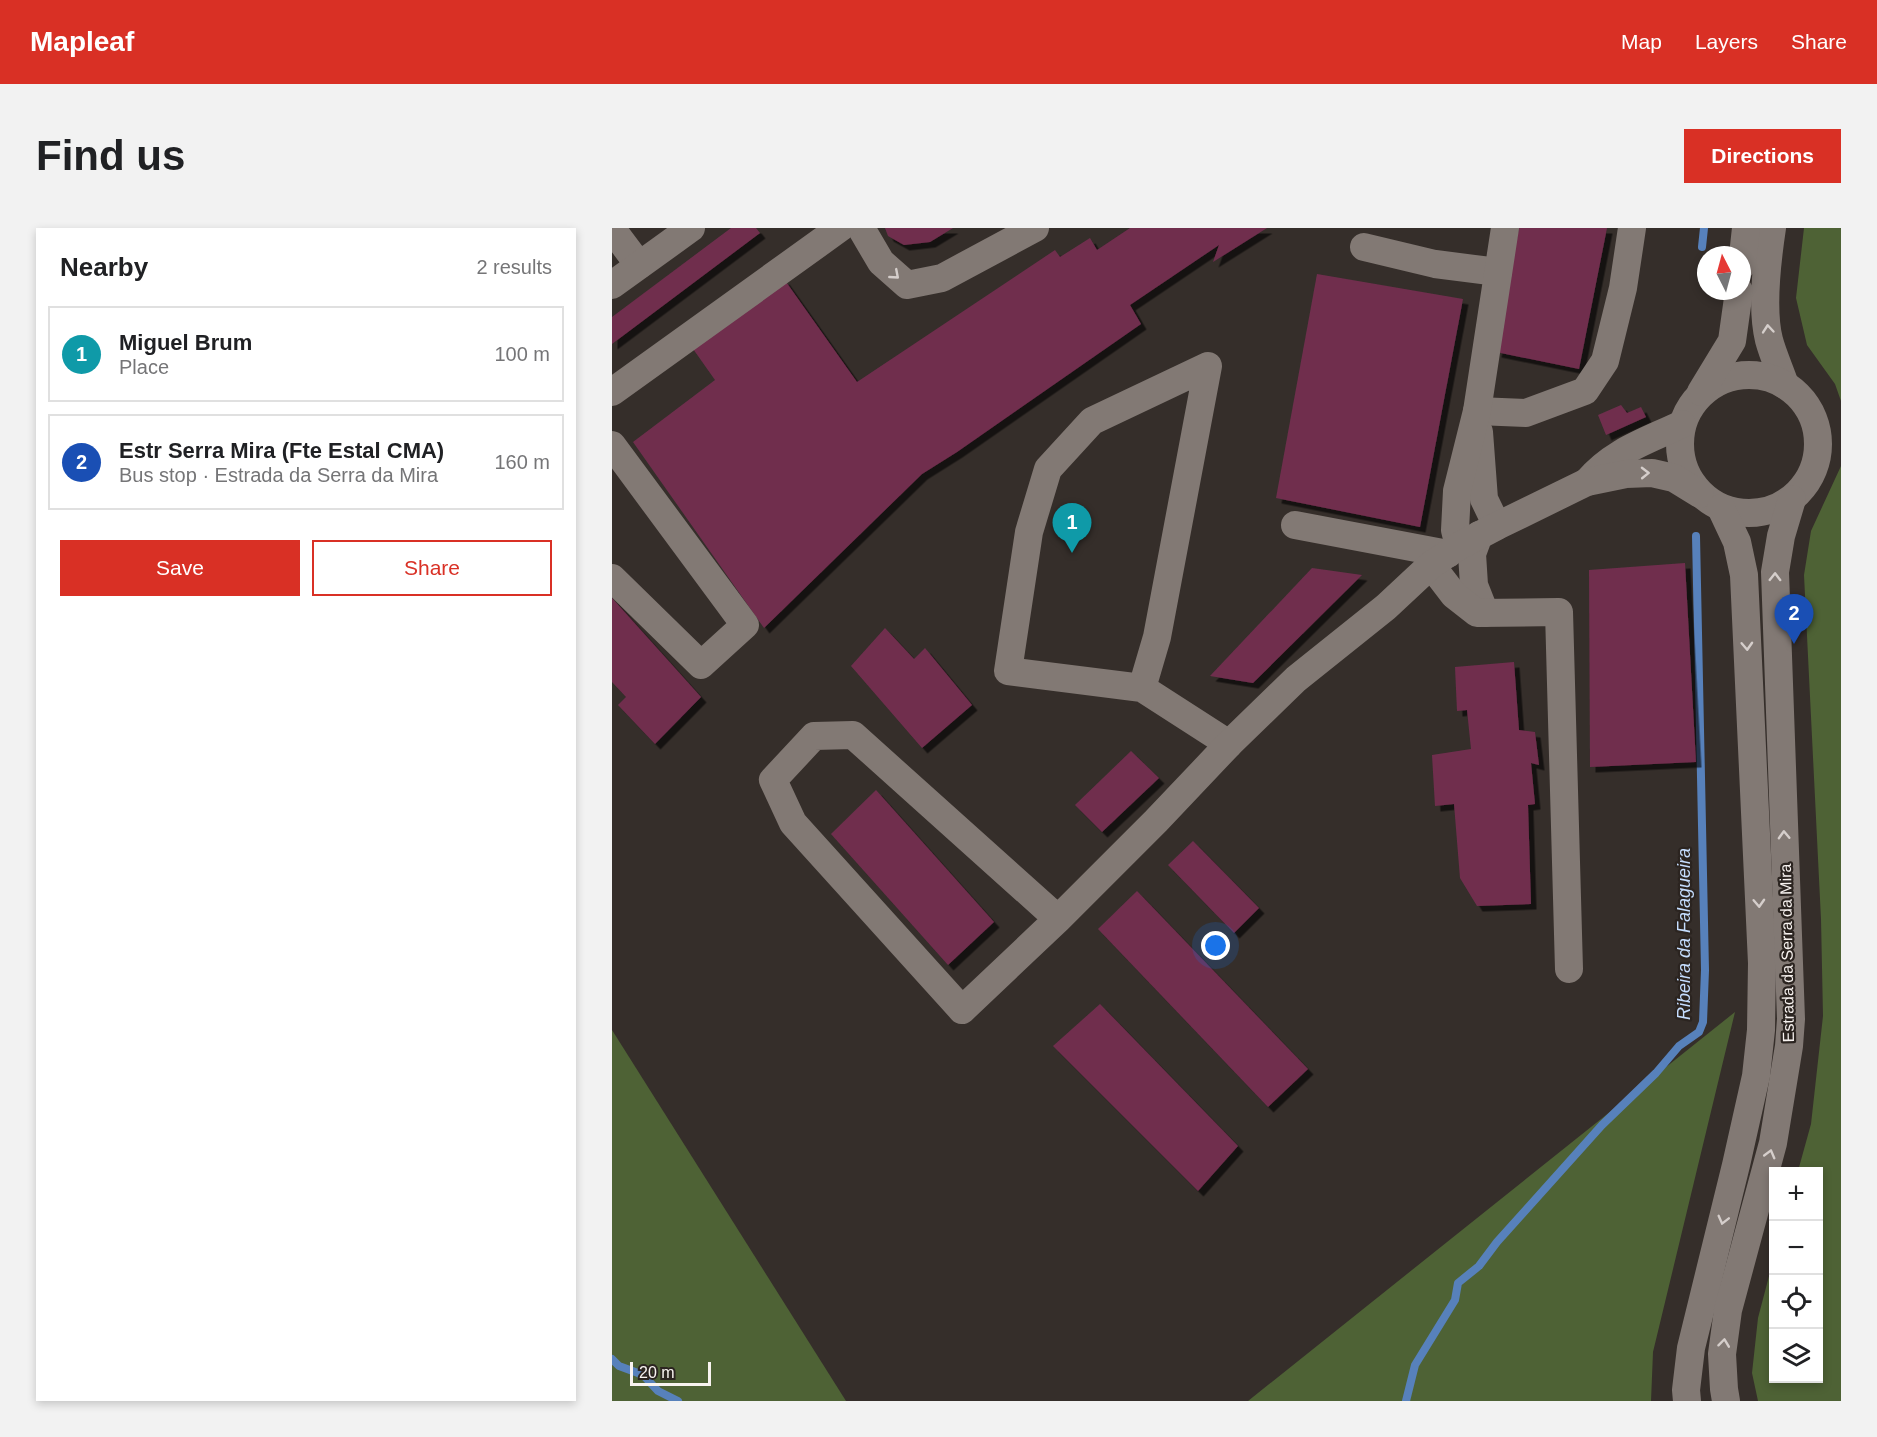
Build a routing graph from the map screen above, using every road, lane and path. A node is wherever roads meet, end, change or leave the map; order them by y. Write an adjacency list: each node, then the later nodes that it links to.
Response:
1 (691, 228): 12 (street)
2 (840, 228): 17 (street)
3 (861, 228): 4 (street, one-way to 4)
4 (1035, 228)
5 (1505, 228): 13 (street)
6 (1632, 228): 18 (street)
7 (1746, 228): 10 (street)
8 (1772, 228): 16 (street, one-way to 8)
9 (612, 230): 12 (street)
10 (1744, 246)
11 (1364, 247): 13 (street)
12 (639, 265): 14 (street)
13 (1498, 272): 18 (street)
14 (612, 285)
15 (1738, 300): 19 (street)
16 (1785, 385): 19 (street); 22 (street)
17 (612, 392)
18 (1477, 411): 25 (street); 25 (street)
19 (1688, 413): 21 (street); 23 (street)
20 (612, 445): 26 (street)
21 (1587, 482): 23 (street, one-way to 23); 25 (street)
22 (1792, 499): 23 (street); 33 (street, Estrada da Serra da Mira, one-way to 22)
23 (1710, 501): 32 (street, Estrada da Serra da Mira, one-way to 32)
24 (1295, 525): 25 (street)
25 (1463, 545): 27 (street); 27 (street); 29 (street)
26 (612, 578)
27 (1485, 613): 31 (street)
28 (1142, 688): 28 (street); 29 (street)
29 (1229, 744): 30 (street)
30 (1058, 919): 30 (street)
31 (1569, 969)
32 (1686, 1401)
33 (1726, 1401)

